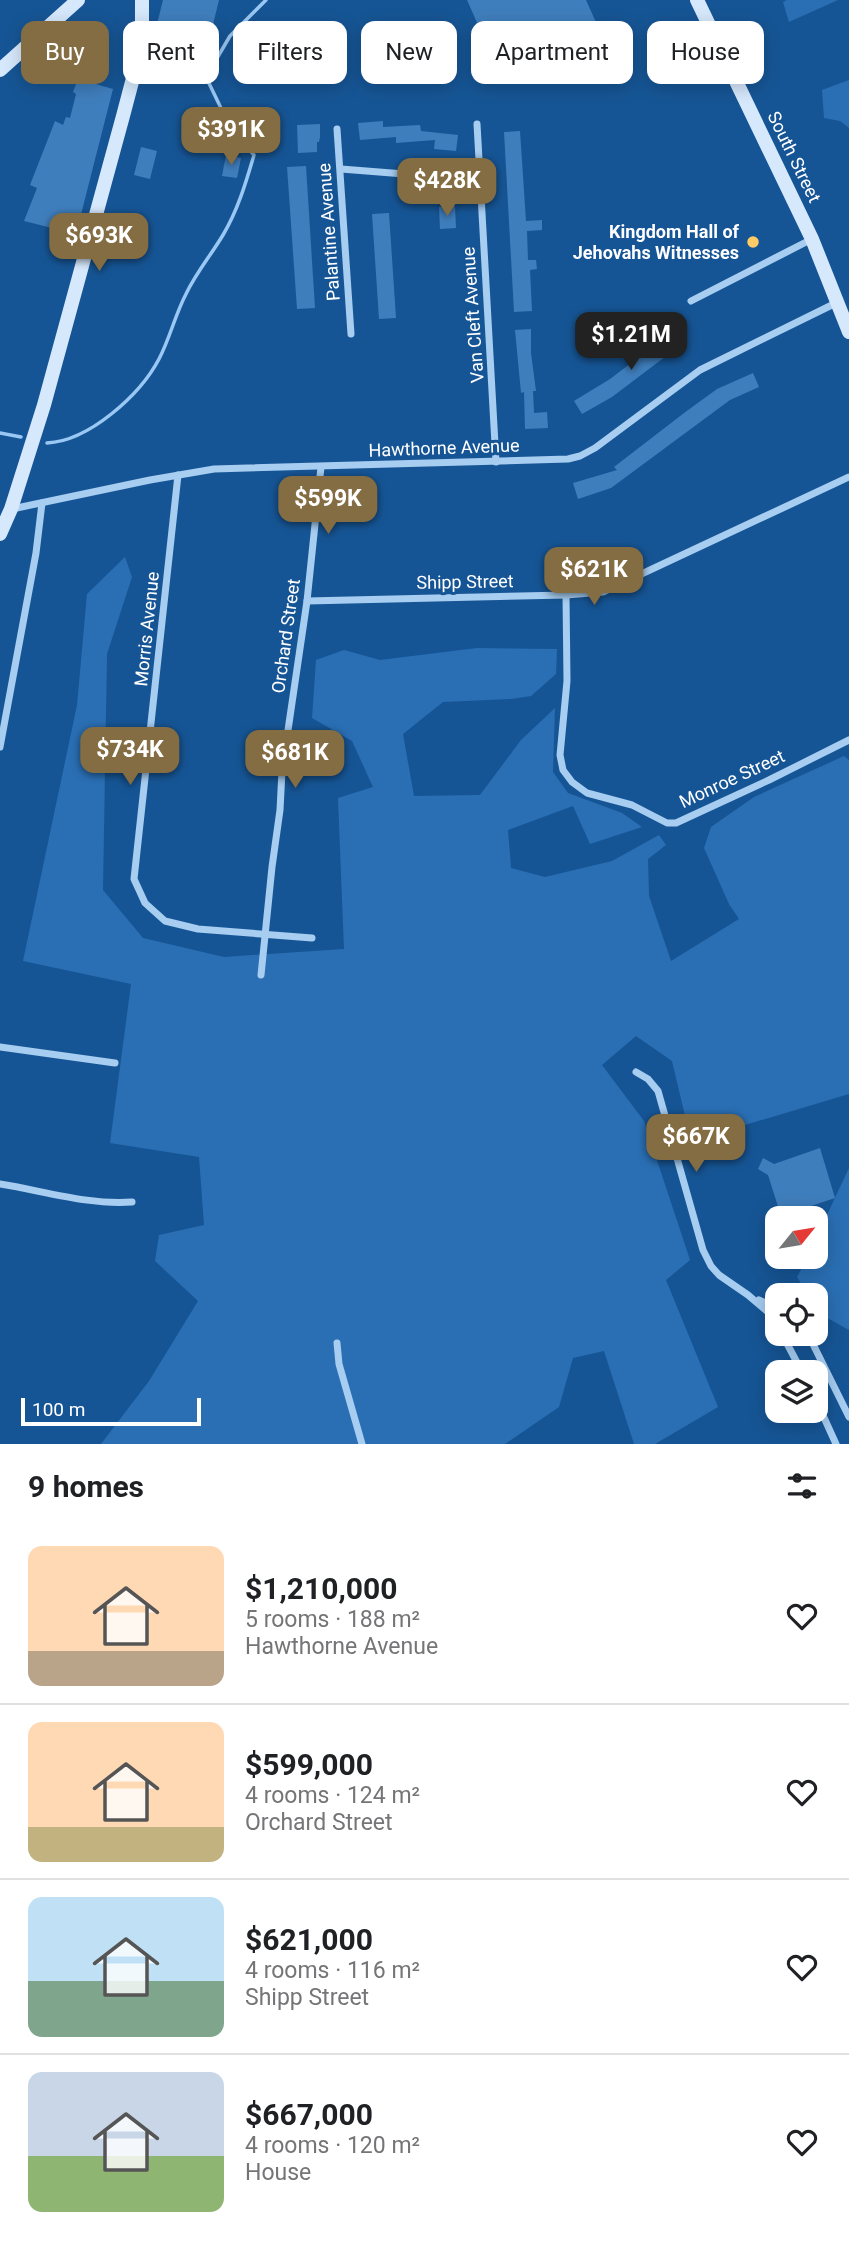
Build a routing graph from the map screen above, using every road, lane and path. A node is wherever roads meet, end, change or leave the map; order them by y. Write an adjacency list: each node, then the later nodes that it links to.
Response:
1 (78, 0): 4 (street)
2 (142, 0): 19 (street)
3 (697, 0): 9 (street, South Street)
4 (0, 71)
5 (477, 124): 8 (street, Van Cleft Avenue)
6 (337, 129): 7 (street, Palantine Avenue)
7 (341, 169): 8 (street); 13 (street, Palantine Avenue)
8 (480, 180): 14 (street, Van Cleft Avenue)
9 (812, 239): 10 (street); 11 (street, South Street)
10 (691, 300)
11 (838, 302): 12 (street, South Street); 14 (street, Hawthorne Avenue)
12 (849, 332)
13 (351, 334)
14 (496, 462): 15 (street, Hawthorne Avenue)
15 (321, 467): 16 (street, Hawthorne Avenue); 22 (street, Orchard Street)
16 (178, 475): 18 (street, Hawthorne Avenue); 25 (street, Morris Avenue)
17 (849, 477): 21 (street, Shipp Street)
18 (42, 503): 19 (street, Hawthorne Avenue); 24 (street)
19 (10, 509): 20 (street)
20 (0, 534)
21 (566, 595): 22 (street, Shipp Street); 23 (street, Monroe Street)
22 (307, 601): 25 (street, Orchard Street)
23 (849, 740)
24 (0, 747)
25 (265, 933): 26 (street, Morris Avenue); 27 (street, Orchard Street)
26 (312, 938)
27 (261, 975)
28 (0, 1047): 29 (street)
29 (115, 1063)
30 (636, 1072): 33 (street)
31 (0, 1184): 32 (street)
32 (132, 1202)
33 (748, 1295): 34 (street); 35 (street)
34 (765, 1303)
35 (765, 1309)
36 (337, 1343): 40 (street)
37 (814, 1346): 38 (street)
38 (849, 1417)
39 (826, 1423): 41 (street)
40 (362, 1444)
41 (836, 1444)

